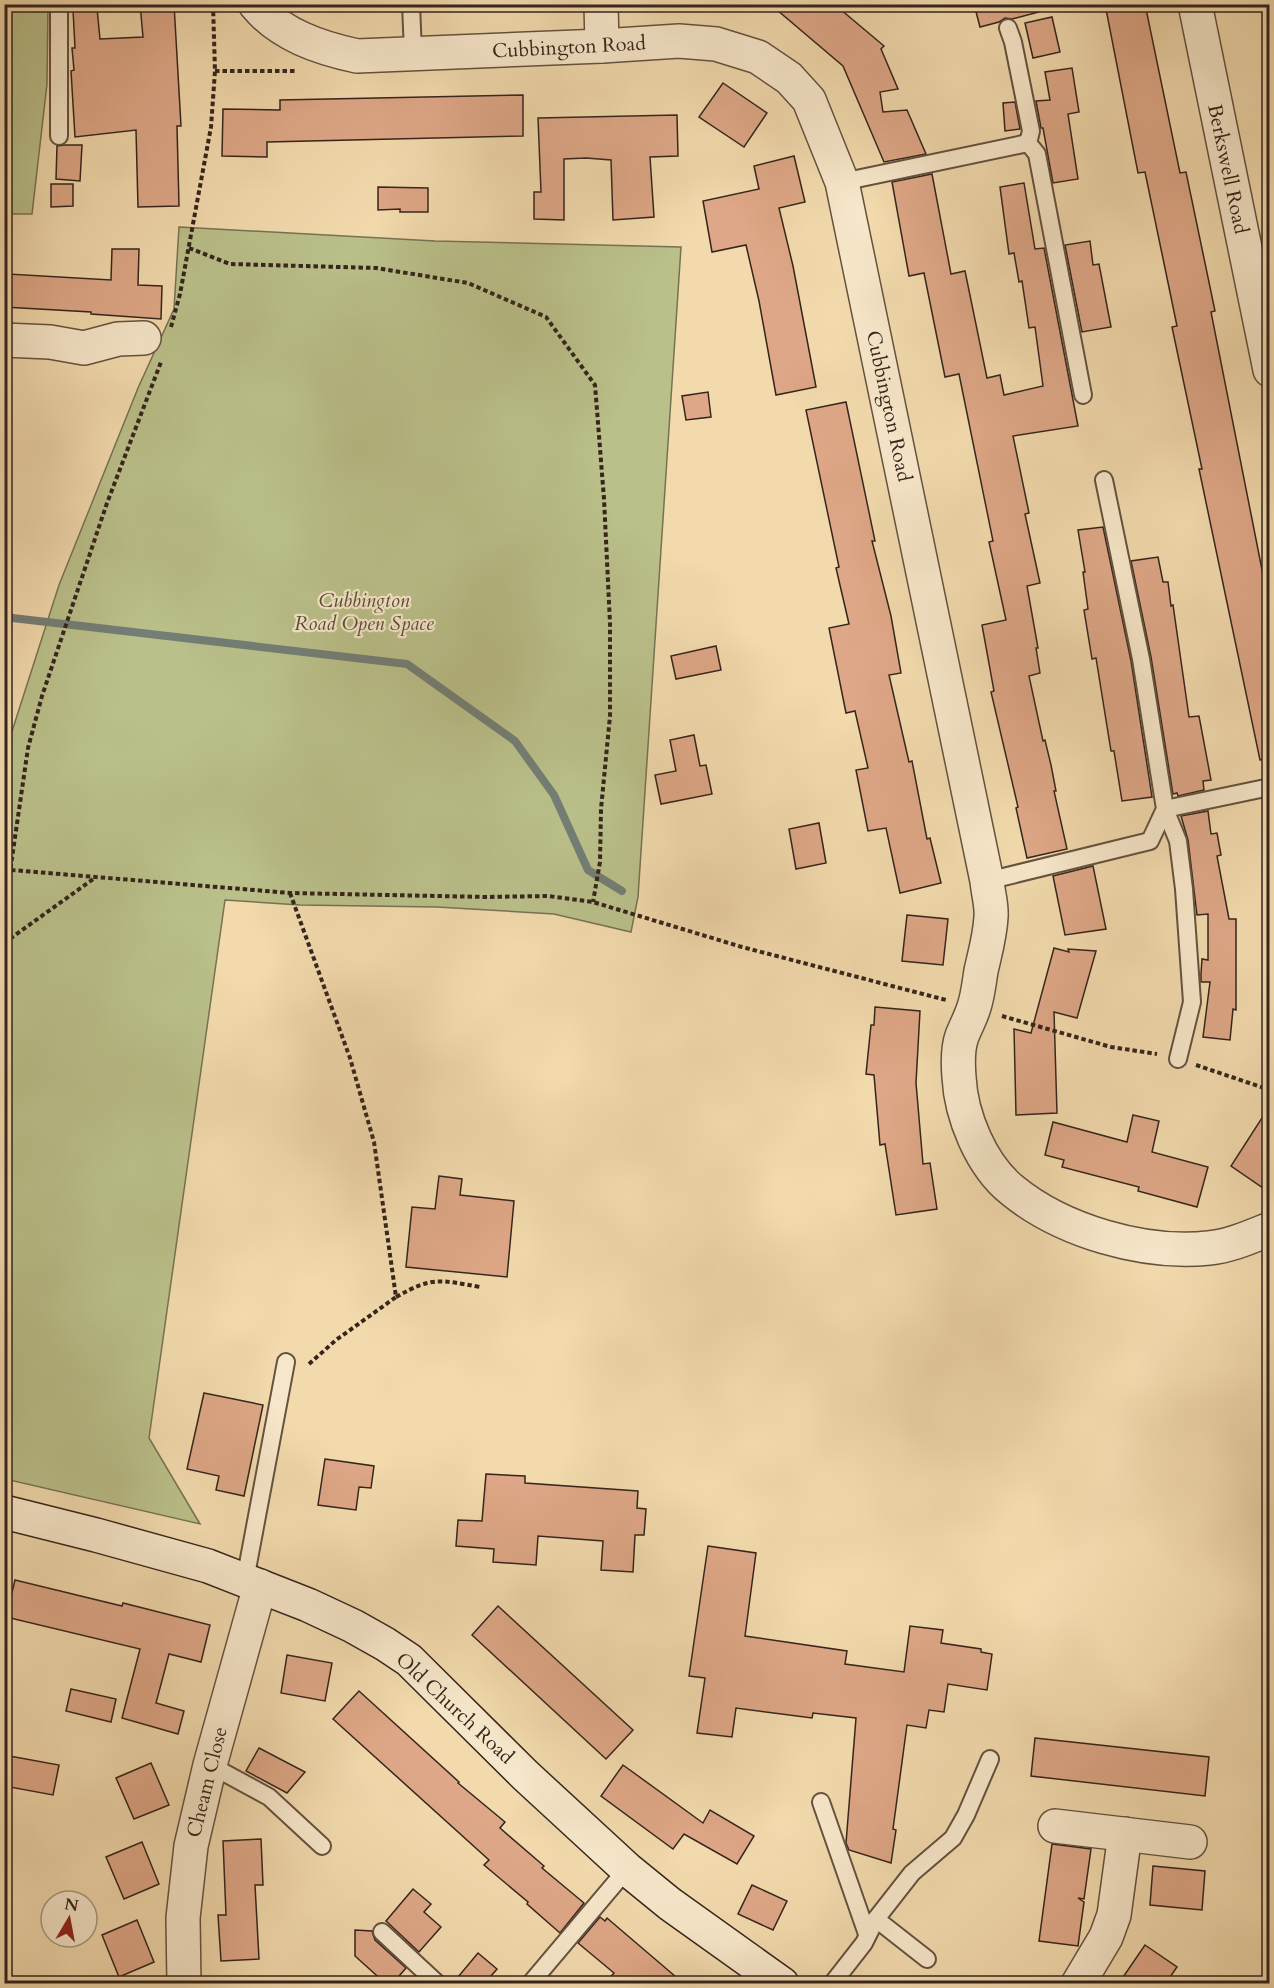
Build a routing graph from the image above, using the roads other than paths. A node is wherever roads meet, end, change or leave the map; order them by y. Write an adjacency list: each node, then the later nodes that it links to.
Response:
1 (59, 4): 9 (lane)
2 (255, 4): 8 (street, Cubbington Road)
3 (411, 4): 8 (lane)
4 (601, 4): 7 (street)
5 (1195, 4): 14 (street, Berkswell Road)
6 (1008, 28): 10 (lane)
7 (602, 46): 8 (street, Cubbington Road); 11 (street, Cubbington Road)
8 (413, 54)
9 (59, 136)
10 (1028, 143): 11 (lane); 15 (lane)
11 (842, 182): 19 (street, Cubbington Road)
12 (144, 338): 13 (street)
13 (4, 340)
14 (1269, 370)
15 (1083, 395)
16 (1104, 480): 18 (lane)
17 (1269, 787): 18 (lane)
18 (1165, 808): 19 (lane); 20 (lane)
19 (987, 881): 21 (street, Cubbington Road)
20 (1178, 1059)
21 (1269, 1229)
22 (286, 1362): 24 (lane)
23 (4, 1512): 24 (street, Old Church Road)
24 (252, 1583): 26 (street, Cheam Close); 32 (street, Old Church Road)
25 (990, 1759): 33 (lane)
26 (210, 1765): 31 (lane); 37 (street, Cheam Close)
27 (821, 1802): 35 (lane)
28 (1055, 1826): 29 (street)
29 (1125, 1834): 30 (street); 42 (street)
30 (1190, 1842)
31 (322, 1846)
32 (627, 1869): 39 (lane); 40 (street, Old Church Road)
33 (876, 1918): 35 (lane); 36 (lane)
34 (381, 1932): 38 (lane)
35 (867, 1934): 41 (lane)
36 (927, 1959)
37 (184, 1983)
38 (438, 1983)
39 (530, 1983)
40 (782, 1983)
41 (832, 1983)
42 (1078, 1983)

